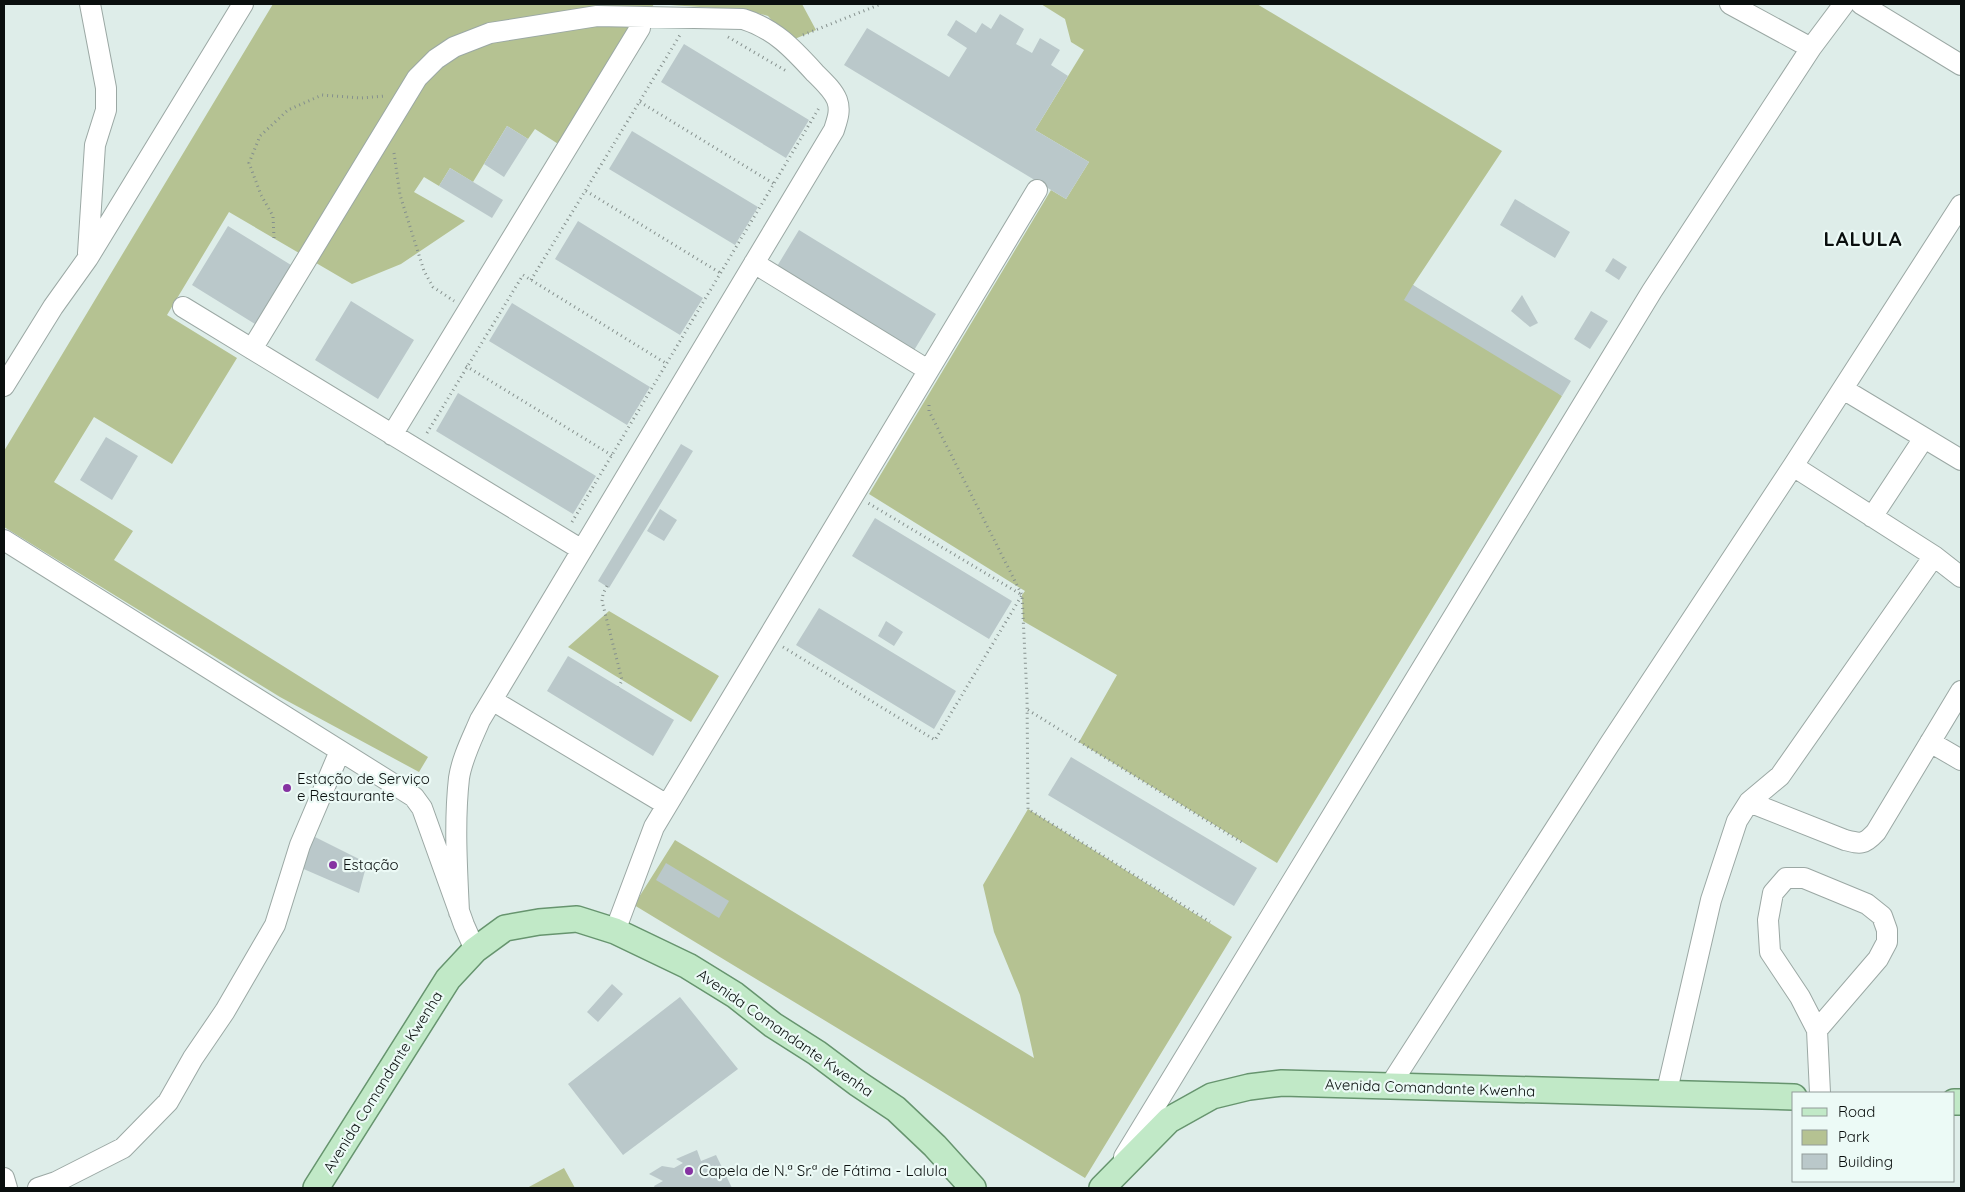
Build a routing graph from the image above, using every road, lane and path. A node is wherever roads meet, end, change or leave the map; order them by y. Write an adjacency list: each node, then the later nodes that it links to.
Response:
1 (90, 4): 24 (street)
2 (243, 4): 24 (street)
3 (881, 4): 10 (path)
4 (1730, 4): 11 (street)
5 (1844, 4): 11 (street)
6 (1861, 4): 12 (street)
7 (640, 28): 30 (street)
8 (684, 28): 15 (path)
9 (727, 37): 13 (path)
10 (786, 42): 21 (street); 31 (street)
11 (1811, 48): 77 (street)
12 (1961, 65)
13 (793, 75)
14 (392, 96): 23 (path)
15 (640, 102): 18 (path); 20 (path)
16 (820, 107): 18 (path)
17 (394, 150): 30 (path)
18 (775, 184): 21 (path); 26 (path)
19 (1037, 190): 34 (street)
20 (586, 191): 26 (path); 27 (path)
21 (794, 196): 25 (street)
22 (1961, 205): 37 (street)
23 (274, 238)
24 (88, 258): 36 (street)
25 (754, 263): 28 (street); 34 (street)
26 (721, 273): 28 (path); 32 (path)
27 (532, 280): 32 (path); 33 (path)
28 (741, 285): 35 (street)
29 (183, 307): 31 (street)
30 (468, 310): 39 (street)
31 (252, 349): 39 (street)
32 (667, 363): 35 (path); 42 (path)
33 (466, 366): 40 (path); 42 (path)
34 (928, 370): 46 (street)
35 (687, 375): 45 (street)
36 (4, 386)
37 (1843, 389): 41 (street); 44 (street)
38 (929, 403): 55 (path)
39 (392, 435): 51 (street)
40 (434, 438)
41 (1924, 438): 43 (street); 48 (street)
42 (612, 455): 45 (path); 49 (path)
43 (1961, 460)
44 (1793, 466): 48 (street); 72 (street)
45 (632, 467): 51 (street)
46 (854, 494): 55 (path); 56 (street)
47 (564, 517): 49 (path)
48 (1872, 517): 52 (street)
49 (572, 522): 51 (path)
50 (4, 540): 62 (street)
51 (587, 542): 59 (street)
52 (1934, 556): 53 (street); 64 (street)
53 (1961, 577)
54 (607, 586): 57 (path)
55 (1022, 596): 56 (path); 60 (path)
56 (768, 637): 65 (street)
57 (619, 687)
58 (1961, 691): 61 (street)
59 (492, 700): 65 (street); 67 (street)
60 (1028, 710): 66 (path); 68 (path)
61 (1930, 742): 63 (street); 64 (street)
62 (340, 751): 67 (street); 79 (street)
63 (1961, 760)
64 (1749, 802): 74 (street)
65 (667, 805): 69 (street)
66 (1243, 843)
67 (459, 912): 70 (street)
68 (1210, 922)
69 (615, 930): 70 (main road, Avenida Comandante Kwenha); 81 (main road, Avenida Comandante Kwenha)
70 (475, 950): 80 (main road, Avenida Comandante Kwenha)
71 (1817, 1030): 71 (street); 73 (street)
72 (1389, 1087): 74 (main road, Avenida Comandante Kwenha); 77 (main road, Avenida Comandante Kwenha)
73 (1820, 1092)
74 (1666, 1095): 75 (main road, Avenida Comandante Kwenha)
75 (1792, 1097)
76 (4, 1178): 78 (street)
77 (1106, 1184)
78 (6, 1188)
79 (38, 1188)
80 (316, 1188)
81 (973, 1188)

